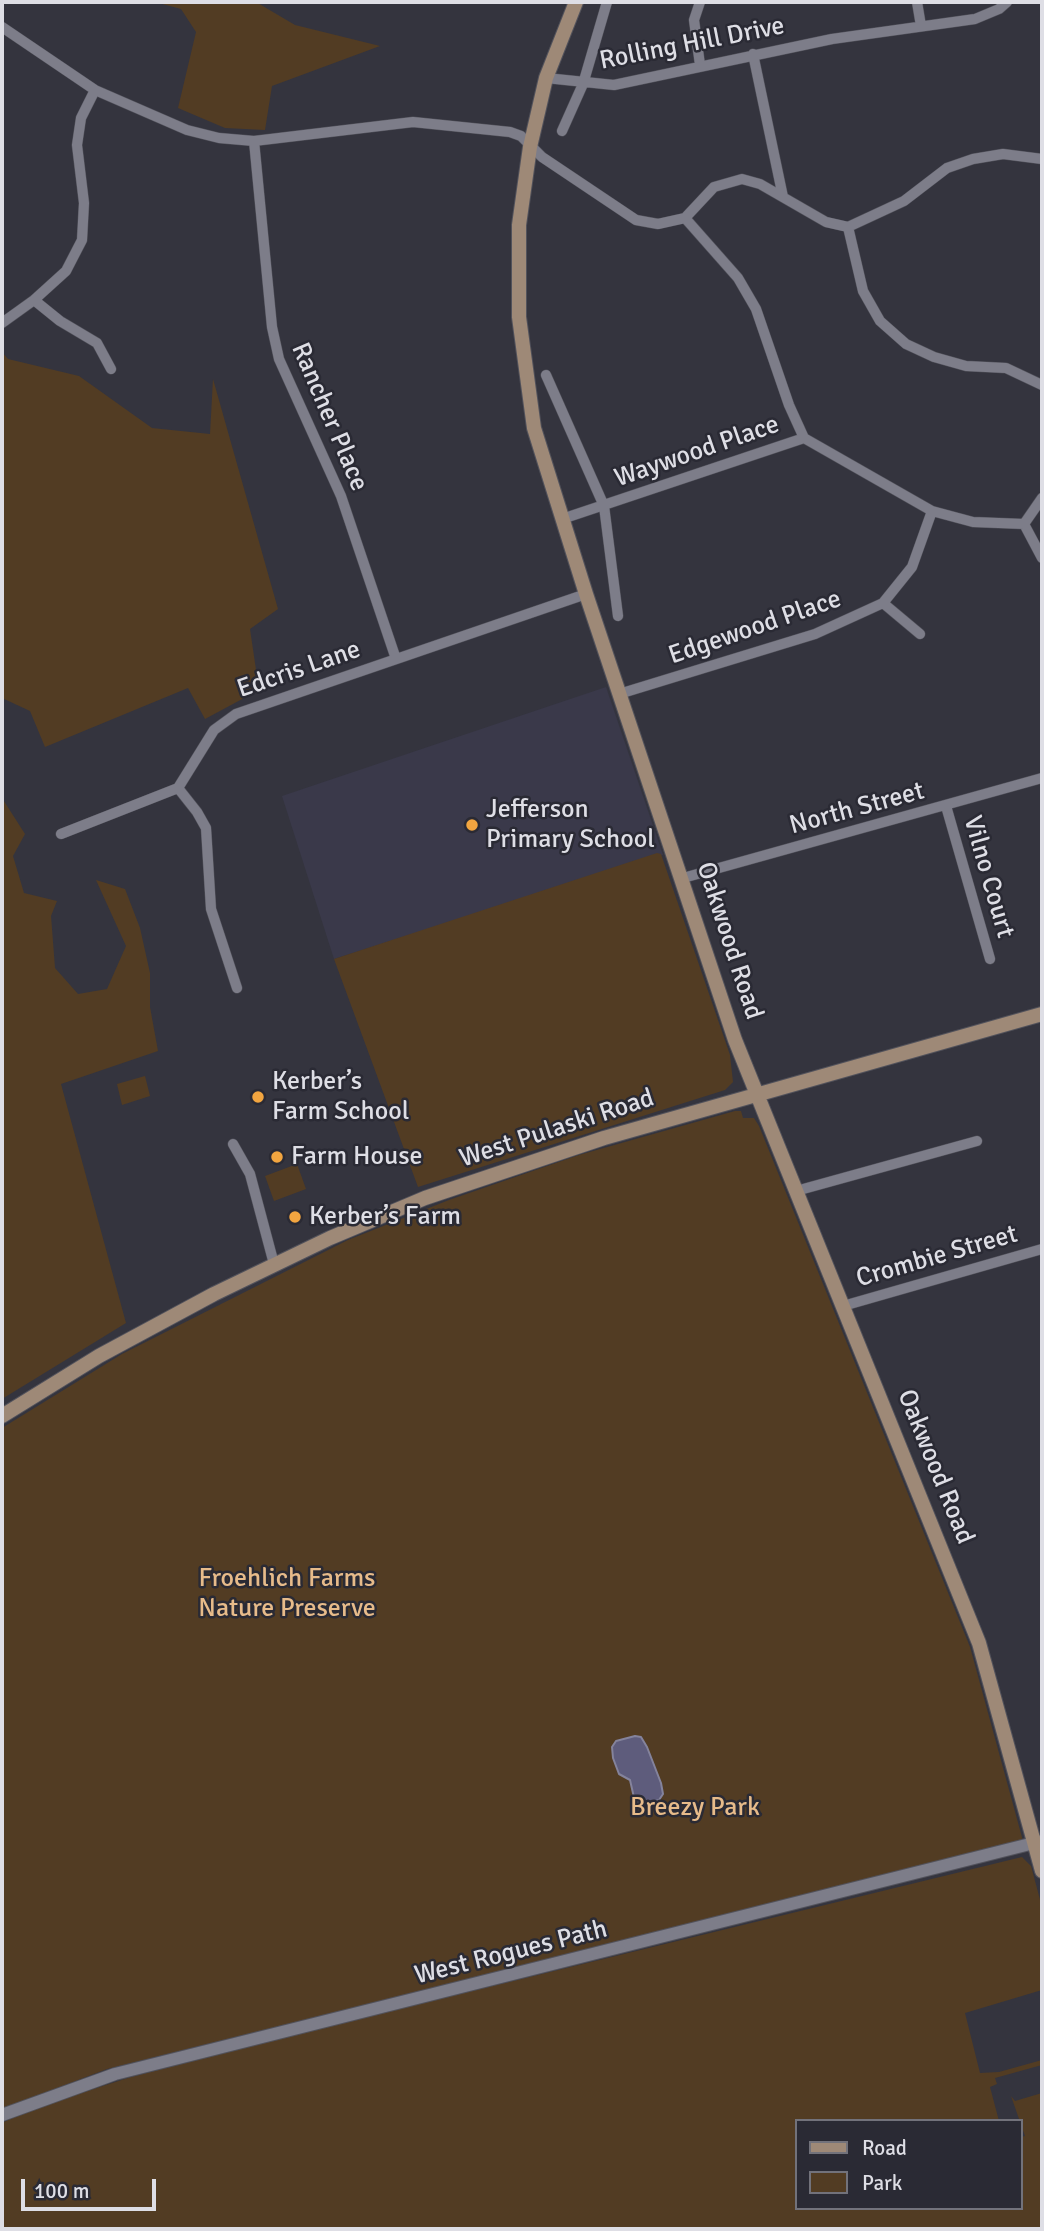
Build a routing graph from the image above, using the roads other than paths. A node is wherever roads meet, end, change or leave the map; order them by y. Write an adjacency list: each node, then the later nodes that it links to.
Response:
1 (576, 2): 10 (main road, Oakwood Road)
2 (607, 2): 11 (street)
3 (701, 2): 9 (street)
4 (918, 2): 6 (street)
5 (1007, 2): 6 (street, Rolling Hill Drive)
6 (921, 26): 8 (street, Rolling Hill Drive)
7 (2, 27): 12 (street)
8 (753, 54): 9 (street, Rolling Hill Drive); 17 (street)
9 (700, 65): 11 (street, Rolling Hill Drive)
10 (547, 78): 11 (street, Rolling Hill Drive); 15 (main road, Oakwood Road)
11 (583, 83): 13 (street)
12 (95, 90): 14 (street); 20 (street)
13 (562, 131)
14 (254, 141): 15 (street); 36 (street, Rancher Place)
15 (531, 144): 18 (street); 29 (main road, Oakwood Road)
16 (1042, 159): 19 (street)
17 (783, 197): 18 (street); 19 (street)
18 (685, 218): 25 (street)
19 (848, 228): 24 (street)
20 (34, 300): 21 (street); 22 (street)
21 (2, 323)
22 (111, 369)
23 (546, 374): 27 (street)
24 (1042, 385)
25 (804, 438): 27 (street, Waywood Place); 28 (street)
26 (1042, 498): 30 (street)
27 (604, 506): 29 (street, Waywood Place); 34 (street)
28 (932, 511): 30 (street); 33 (street, Edgewood Place)
29 (562, 519): 32 (main road, Oakwood Road)
30 (1024, 524): 31 (street)
31 (1042, 558)
32 (586, 594): 36 (street, Edcris Lane); 37 (main road, Oakwood Road)
33 (883, 603): 35 (street); 37 (street, Edgewood Place)
34 (618, 615)
35 (920, 634)
36 (396, 659): 39 (street, Edcris Lane)
37 (619, 694): 42 (main road, Oakwood Road)
38 (1042, 778): 40 (street, North Street)
39 (178, 788): 41 (street); 44 (street)
40 (946, 806): 42 (street, North Street); 43 (street, Vilno Court)
41 (61, 834)
42 (682, 878): 46 (main road, Oakwood Road)
43 (990, 959)
44 (237, 988)
45 (1042, 1014): 46 (main road, West Pulaski Road)
46 (756, 1094): 49 (main road, Oakwood Road); 51 (main road, West Pulaski Road)
47 (977, 1141): 49 (street)
48 (233, 1144): 51 (street)
49 (796, 1191): 52 (main road, Oakwood Road)
50 (1042, 1249): 52 (street, Crombie Street)
51 (274, 1264): 53 (main road, West Pulaski Road)
52 (843, 1307): 54 (main road, Oakwood Road)
53 (2, 1416)
54 (1039, 1842): 55 (main road, Oakwood Road); 56 (street, West Rogues Path)
55 (1042, 1871)
56 (2, 2115)

